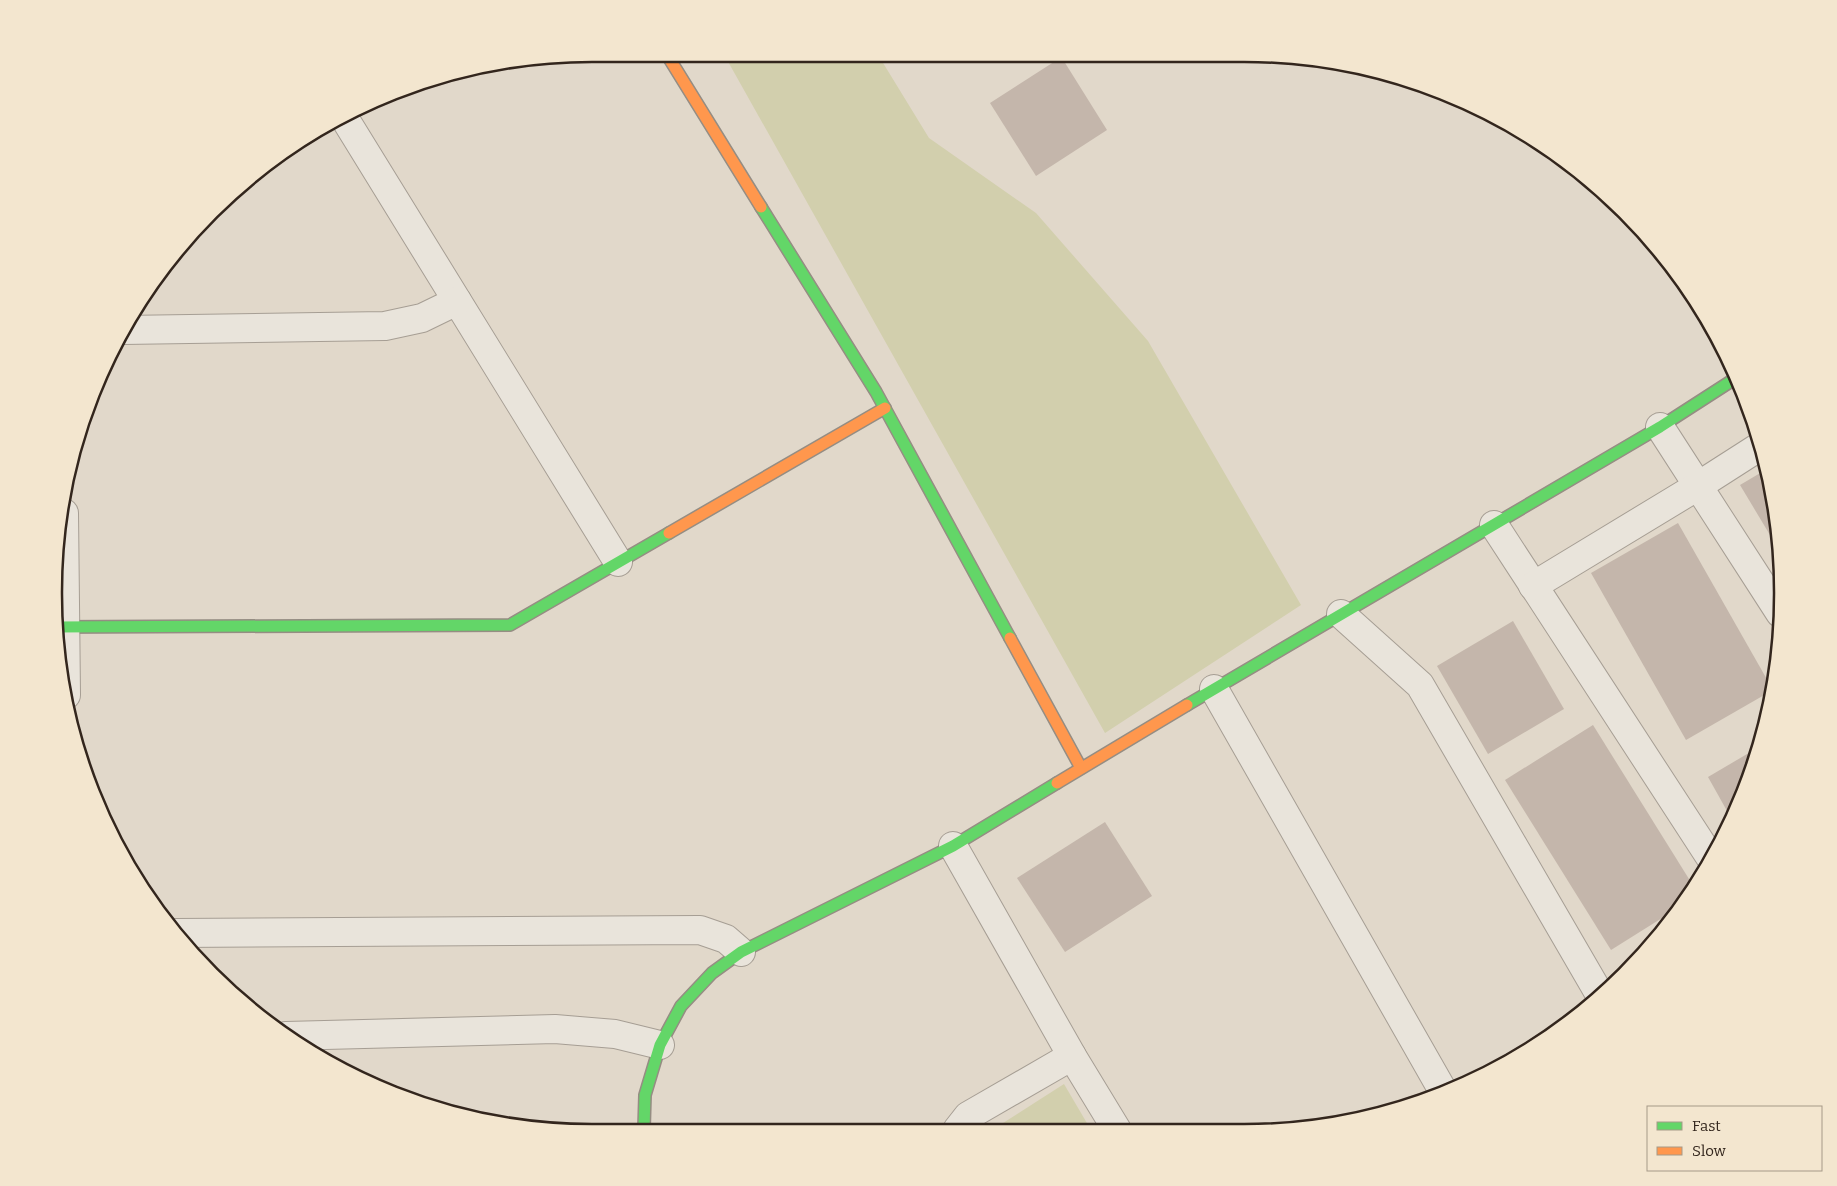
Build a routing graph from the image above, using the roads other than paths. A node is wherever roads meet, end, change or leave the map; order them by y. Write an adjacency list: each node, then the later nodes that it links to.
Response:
1 (671, 62): 6 (street)
2 (347, 123): 3 (street)
3 (456, 301): 4 (street); 11 (street)
4 (133, 330)
5 (1730, 382): 7 (street)
6 (884, 408): 11 (street); 17 (street)
7 (1660, 427): 9 (street); 10 (street)
8 (1754, 450): 9 (street)
9 (1698, 486): 12 (street); 13 (street)
10 (1494, 525): 12 (street); 14 (street)
11 (618, 562): 15 (street)
12 (1533, 586): 19 (street)
13 (1774, 603)
14 (1341, 614): 16 (street); 22 (street)
15 (64, 627)
16 (1214, 689): 17 (street); 26 (street)
17 (1081, 768): 18 (street)
18 (953, 846): 21 (street); 25 (street)
19 (1707, 852)
20 (186, 933): 21 (street)
21 (741, 952): 24 (street)
22 (1597, 989)
23 (301, 1036): 24 (street)
24 (660, 1045): 27 (street)
25 (1072, 1056): 28 (street); 29 (street)
26 (1440, 1086)
27 (644, 1124)
28 (962, 1124)
29 (1113, 1124)

